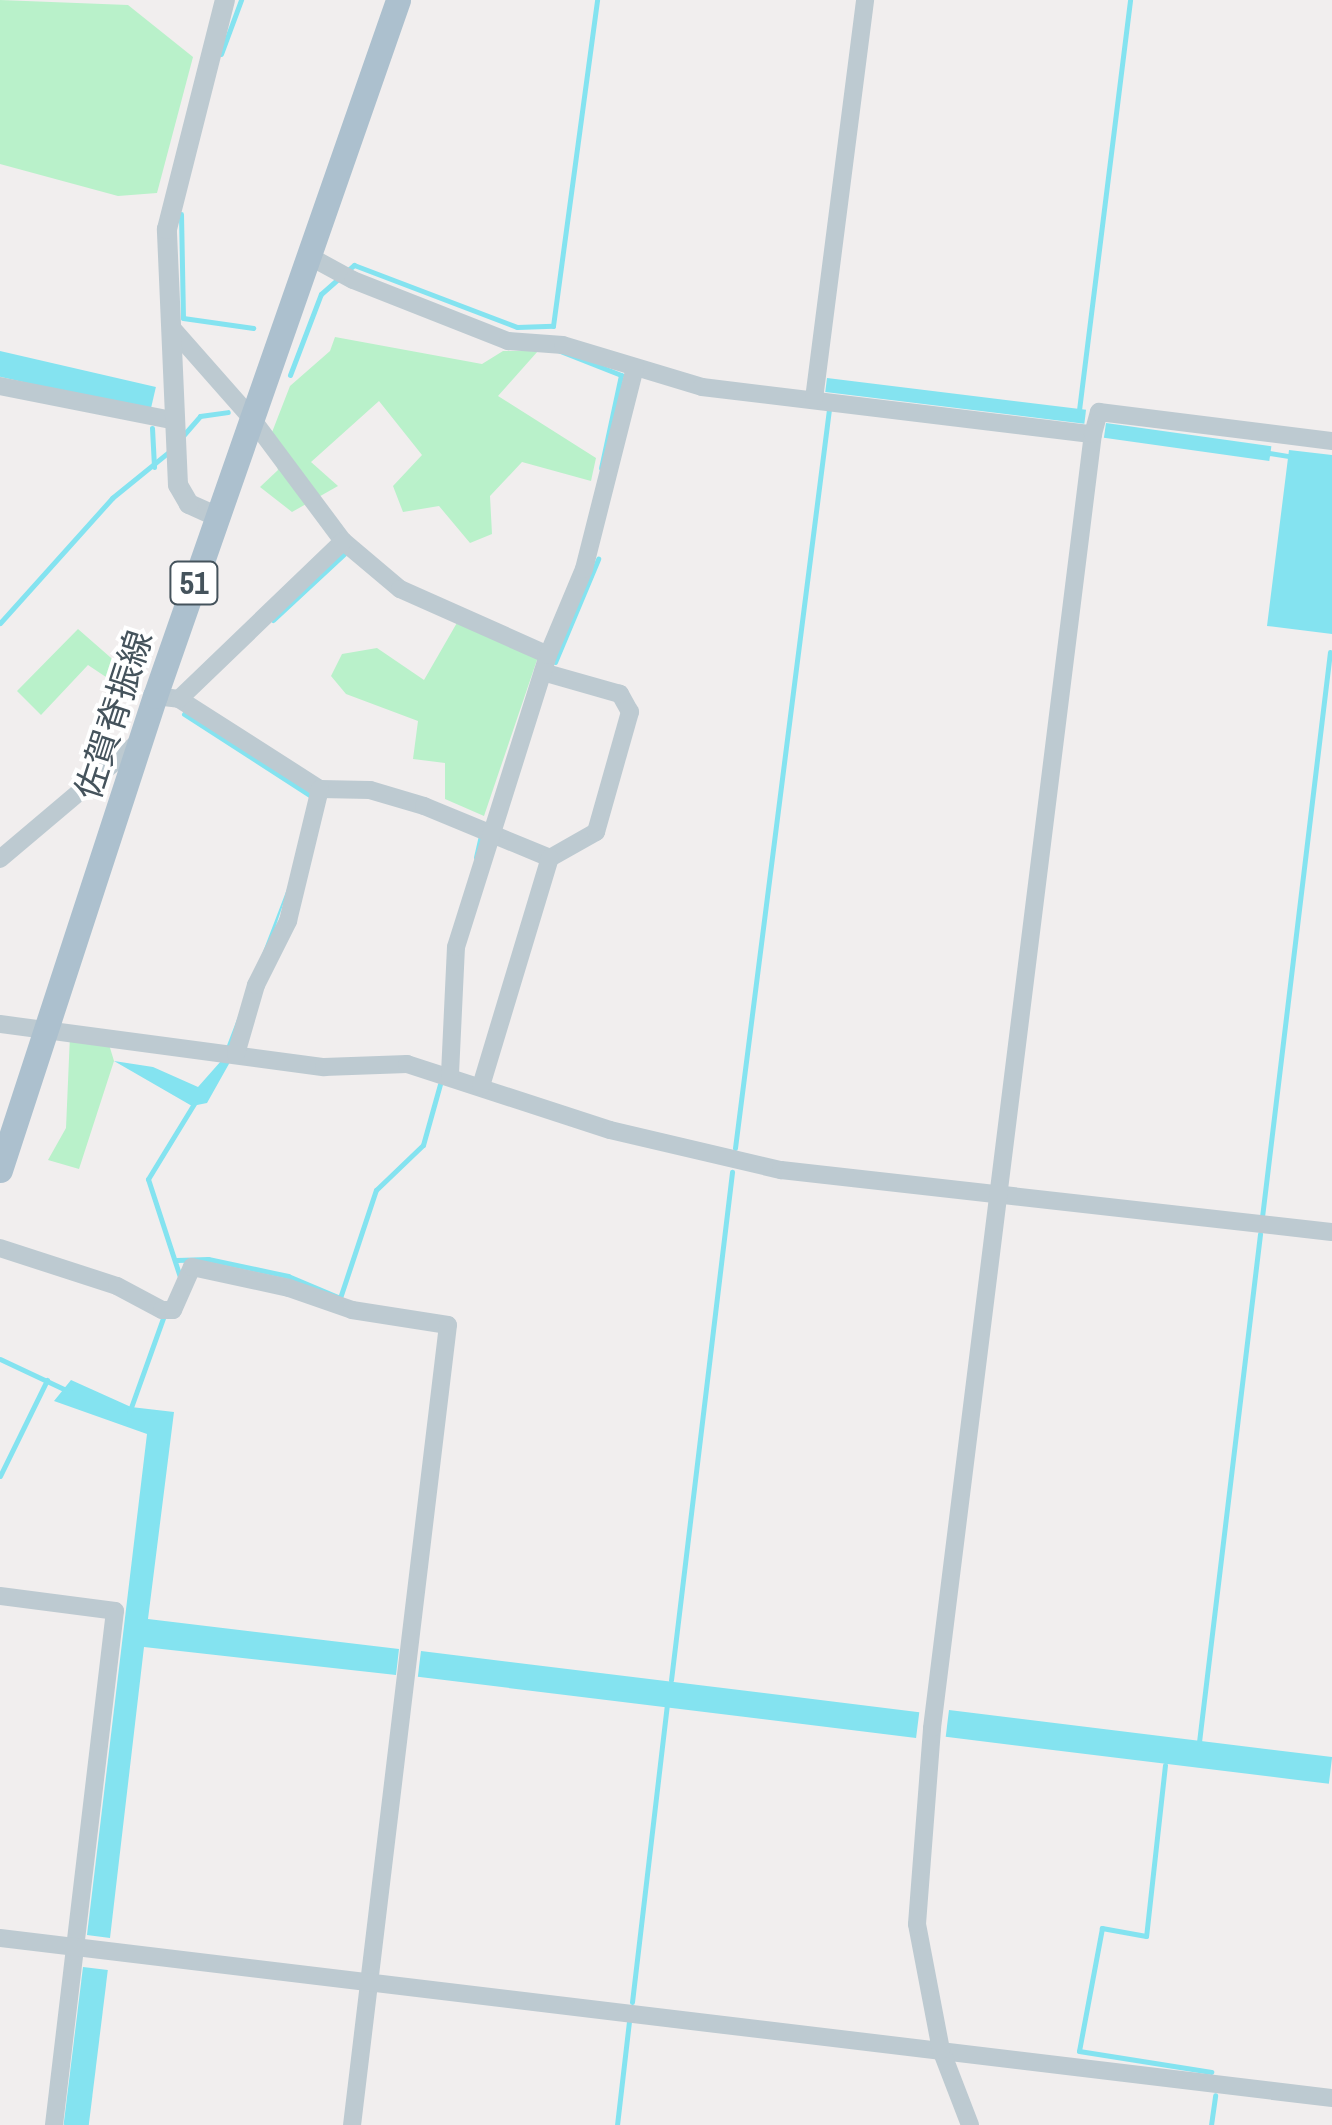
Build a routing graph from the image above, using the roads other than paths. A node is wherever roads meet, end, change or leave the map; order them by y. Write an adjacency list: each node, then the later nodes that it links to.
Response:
1 (224, 0): 5 (street)
2 (398, 0): 4 (main road, 佐賀脊振線 / 51)
3 (864, 0): 8 (street)
4 (307, 254): 6 (street); 9 (main road, 佐賀脊振線 / 51)
5 (171, 327): 9 (street); 11 (street)
6 (635, 367): 8 (street); 15 (street)
7 (0, 386): 11 (street)
8 (814, 399): 10 (street)
9 (252, 419): 13 (main road, 佐賀脊振線 / 51); 14 (street)
10 (1095, 427): 12 (street); 28 (street)
11 (174, 438): 13 (street)
12 (1332, 441)
13 (218, 516): 16 (main road, 佐賀脊振線 / 51)
14 (343, 541): 15 (street); 16 (street)
15 (546, 663): 19 (street); 20 (street)
16 (168, 698): 17 (main road, 佐賀脊振線 / 51); 18 (street)
17 (141, 740): 21 (street); 23 (main road, 佐賀脊振線 / 51)
18 (320, 790): 19 (street); 24 (street)
19 (490, 831): 20 (street); 25 (street)
20 (550, 858): 26 (street)
21 (0, 859)
22 (0, 1024): 23 (street)
23 (48, 1028): 24 (street); 27 (main road, 佐賀脊振線 / 51)
24 (236, 1054): 25 (street)
25 (450, 1074): 26 (street)
26 (480, 1086): 28 (street)
27 (0, 1170)
28 (996, 1194): 29 (street); 35 (street)
29 (1332, 1232)
30 (0, 1248): 34 (street)
31 (0, 1596): 33 (street)
32 (0, 1938): 33 (street)
33 (90, 1948): 34 (street); 37 (street)
34 (369, 1980): 35 (street); 38 (street)
35 (941, 2050): 36 (street); 39 (street)
36 (1332, 2098)
37 (54, 2125)
38 (352, 2125)
39 (970, 2125)

